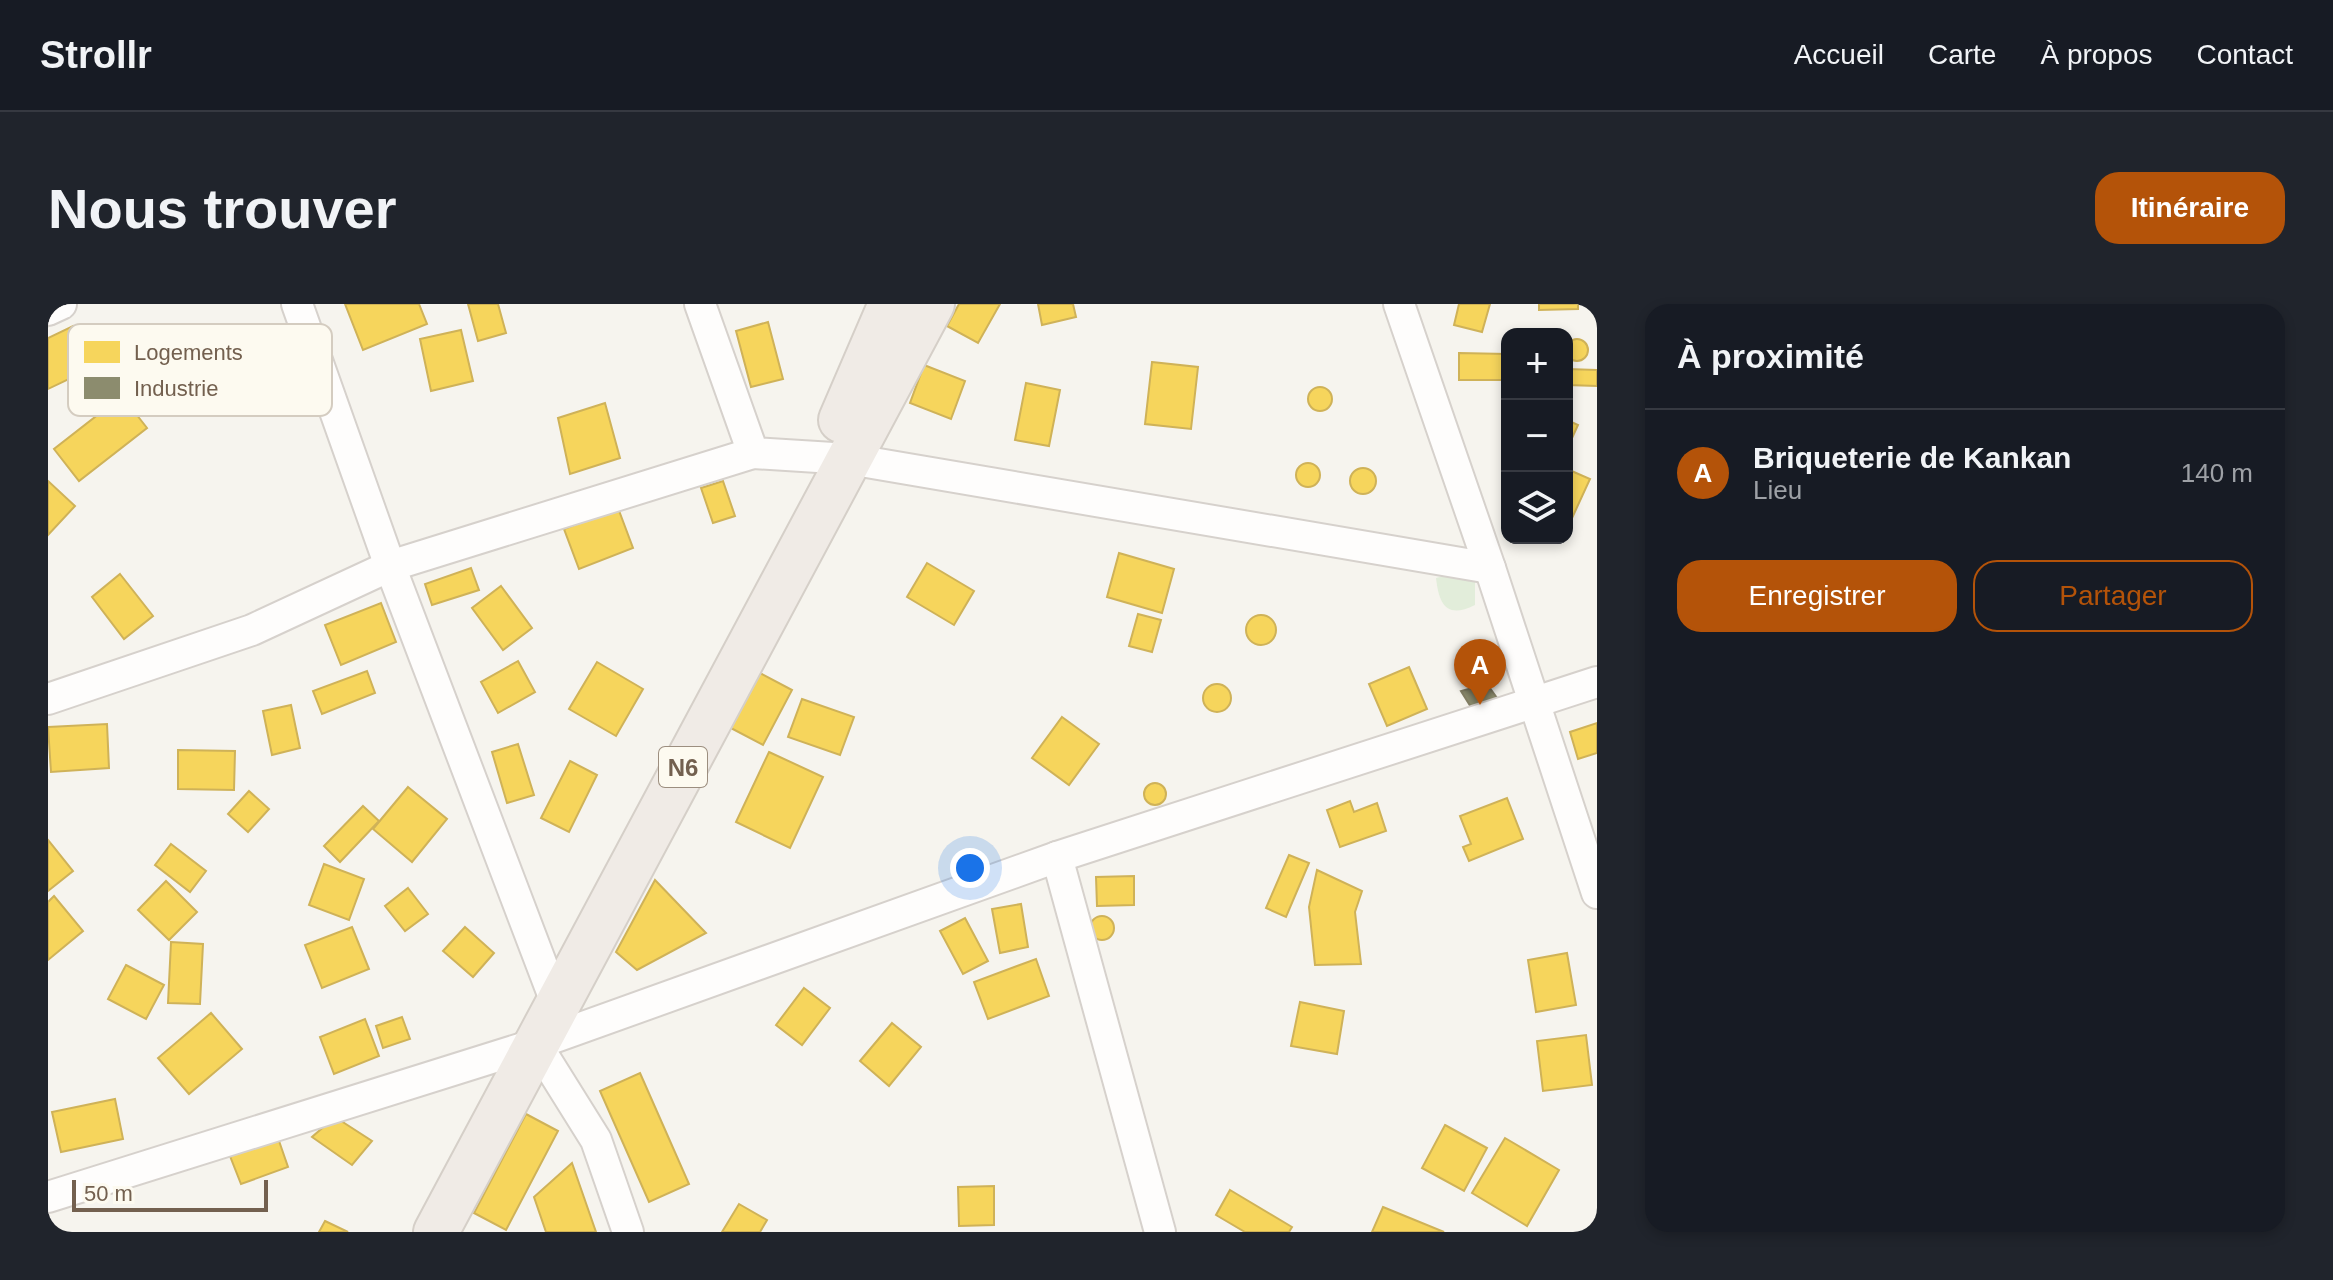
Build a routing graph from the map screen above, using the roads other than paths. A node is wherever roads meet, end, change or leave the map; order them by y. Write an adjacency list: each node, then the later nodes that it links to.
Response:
1 (61, 304): 7 (street)
2 (297, 304): 8 (street)
3 (700, 304): 10 (street)
4 (891, 304): 11 (highway, N6)
5 (932, 304): 11 (highway, N6)
6 (1399, 304): 13 (street)
7 (48, 310)
8 (304, 324)
9 (332, 403): 12 (street)
10 (753, 453): 11 (street); 12 (street)
11 (836, 459): 13 (street); 19 (highway, N6)
12 (390, 566): 15 (street); 19 (street)
13 (1490, 568): 16 (street)
14 (1597, 682): 16 (street)
15 (48, 699)
16 (1536, 705): 17 (street); 18 (street)
17 (1057, 857): 20 (street); 25 (street)
18 (1597, 893)
19 (552, 989): 20 (highway, N6)
20 (522, 1048): 21 (street); 22 (highway, N6); 23 (highway, N6); 24 (street)
21 (48, 1197)
22 (410, 1232)
23 (436, 1232)
24 (628, 1232)
25 (1160, 1232)

